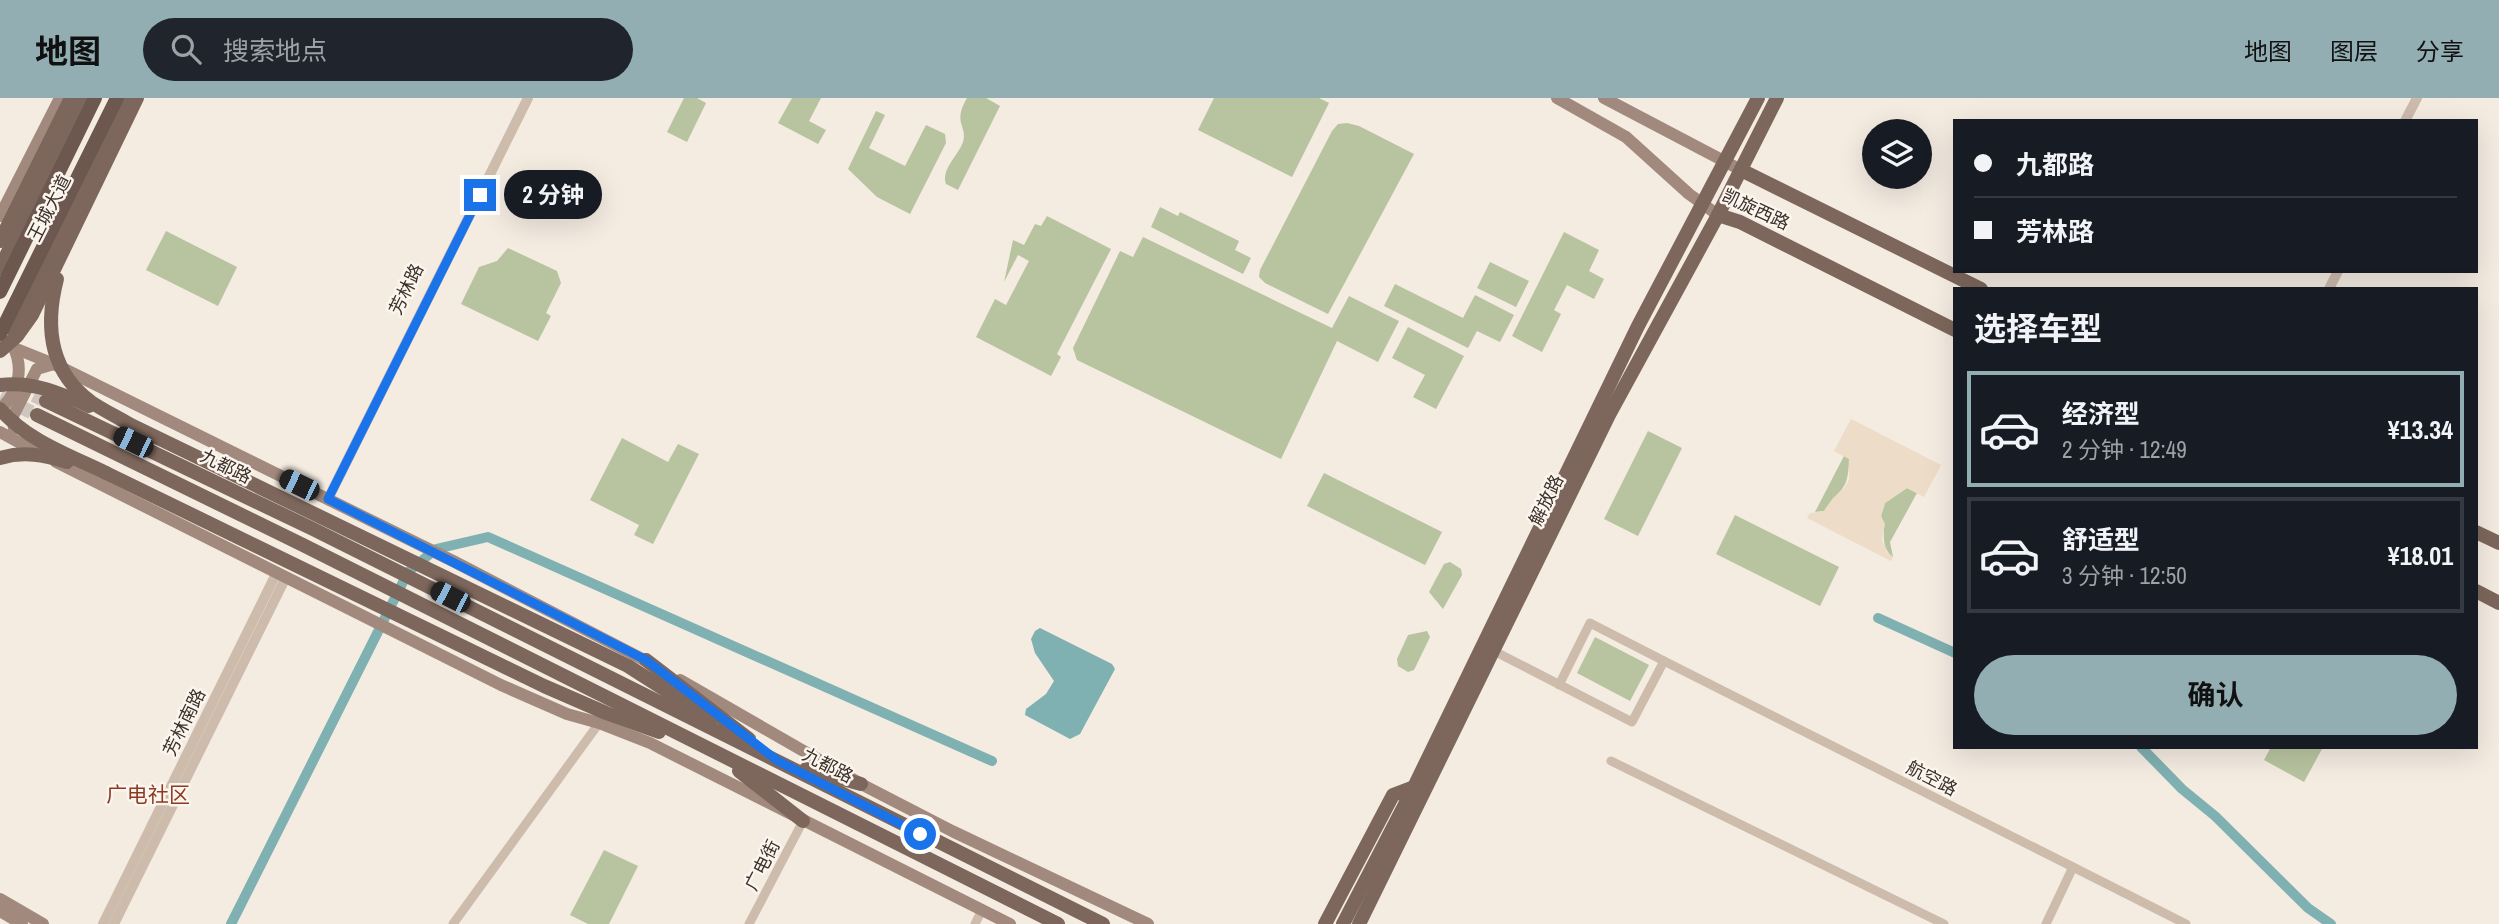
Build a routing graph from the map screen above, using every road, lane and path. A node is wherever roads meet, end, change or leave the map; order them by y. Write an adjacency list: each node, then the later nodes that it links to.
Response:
1 (60, 98): 23 (main road)
2 (71, 98): 23 (main road)
3 (84, 98): 28 (main road, 王城大道)
4 (95, 98): 30 (highway, 王城大道)
5 (117, 98): 32 (highway, 王城大道, bridge)
6 (127, 98): 27 (main road, 王城大道)
7 (139, 98): 21 (main road); 26 (main road, bridge)
8 (521, 98): 43 (street, 芳林路)
9 (528, 98): 43 (street, 芳林路)
10 (1557, 98): 20 (main road, 凯旋西路)
11 (1604, 98): 18 (main road, 凯旋西路)
12 (1758, 98): 18 (main road, 解放路)
13 (1777, 98): 19 (main road, 解放路)
14 (2417, 98): 16 (street)
15 (2424, 98): 17 (street)
16 (2406, 119)
17 (2414, 119)
18 (1726, 163): 19 (main road, 凯旋西路); 20 (main road, 解放路)
19 (1741, 170): 22 (main road, 解放路); 29 (main road, 凯旋西路)
20 (1703, 205): 22 (main road, 凯旋西路); 58 (main road, 解放路)
21 (87, 208): 27 (main road); 32 (main road)
22 (1718, 215): 31 (main road, 凯旋西路); 49 (main road, 解放路)
23 (4, 219): 24 (main road); 25 (main road)
24 (0, 235)
25 (0, 241)
26 (67, 243): 32 (main road, bridge); 38 (main road, bridge)
27 (47, 256): 32 (main road, 王城大道)
28 (0, 268)
29 (1977, 287)
30 (0, 292)
31 (1953, 329)
32 (4, 339): 33 (main road, 九都路); 36 (main road)
33 (54, 364): 40 (main road); 43 (main road, 九都路)
34 (0, 384): 38 (main road, bridge)
35 (46, 401): 55 (main road, 九都路)
36 (0, 409): 42 (main road, bridge)
37 (37, 415): 54 (main road)
38 (129, 424): 55 (main road)
39 (0, 432): 40 (main road)
40 (15, 442): 46 (main road)
41 (0, 458): 42 (main road, bridge)
42 (106, 473): 53 (main road)
43 (325, 498): 50 (main road, 九都路)
44 (2478, 533): 45 (main road)
45 (2499, 543)
46 (282, 574): 53 (main road); 66 (street, 芳林南路); 67 (street, 芳林南路)
47 (2478, 592): 48 (main road)
48 (2499, 603)
49 (1494, 651): 52 (street); 77 (main road, 解放路)
50 (646, 660): 55 (main road); 57 (main road, 九都路)
51 (1664, 661): 52 (street); 52 (street, 航空路); 60 (street, 航空路)
52 (1559, 685)
53 (603, 718): 54 (main road); 59 (main road); 68 (street)
54 (714, 752): 59 (main road); 72 (main road)
55 (778, 761): 57 (main road); 73 (main road, 九都路)
56 (1611, 761): 78 (street)
57 (861, 784): 74 (main road, 九都路)
58 (1414, 787): 75 (main road); 76 (main road, 解放路)
59 (803, 821): 62 (main road); 69 (street, 广电街)
60 (2073, 867): 79 (street); 80 (street, 航空路)
61 (0, 899): 65 (main road)
62 (982, 910): 70 (street); 71 (main road)
63 (0, 911): 64 (main road)
64 (22, 924)
65 (43, 924)
66 (103, 924)
67 (114, 924)
68 (453, 924)
69 (749, 924)
70 (975, 924)
71 (1010, 924)
72 (1058, 924)
73 (1103, 924)
74 (1148, 924)
75 (1325, 924)
76 (1343, 924)
77 (1359, 924)
78 (1944, 924)
79 (2046, 924)
80 (2186, 924)

